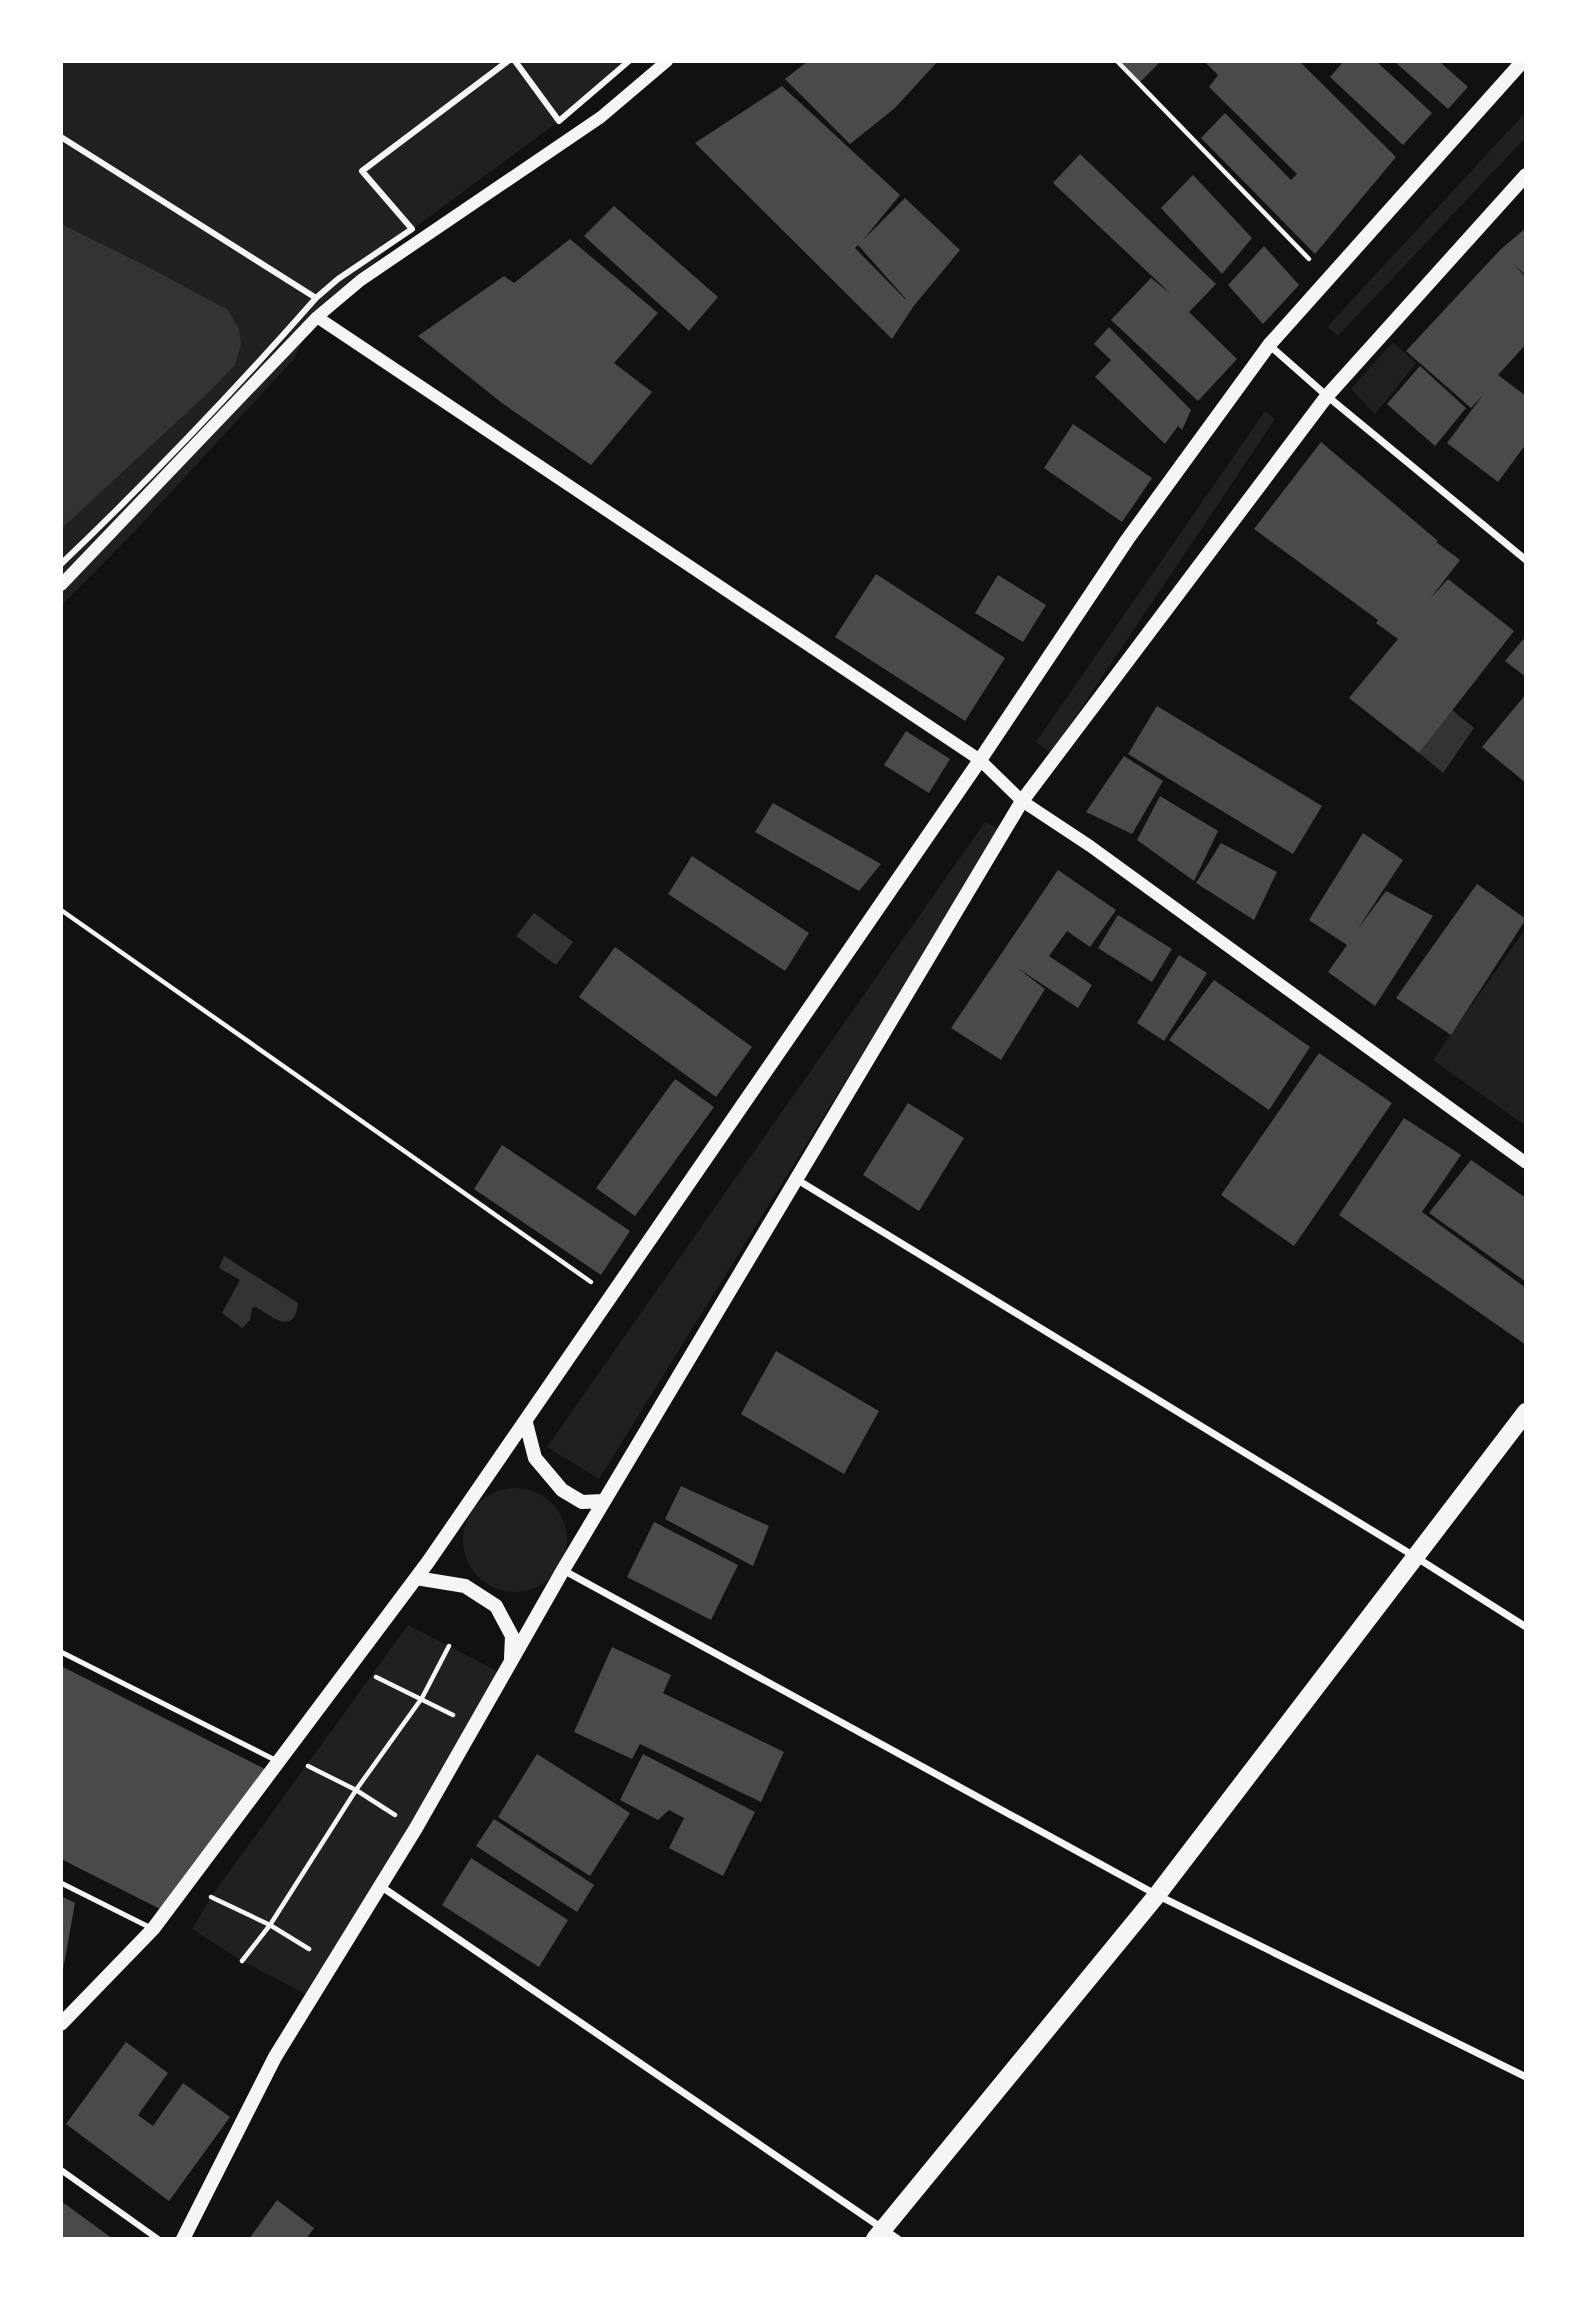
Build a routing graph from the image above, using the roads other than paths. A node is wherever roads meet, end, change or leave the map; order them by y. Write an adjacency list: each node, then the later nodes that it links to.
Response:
1 (508, 61): 8 (street)
2 (515, 61): 3 (street)
3 (629, 61)
4 (667, 61): 9 (street)
5 (1523, 61): 10 (main road)
6 (61, 137): 8 (street)
7 (1526, 174): 11 (main road)
8 (316, 298): 13 (street)
9 (317, 317): 14 (street); 15 (street)
10 (1269, 345): 11 (street); 15 (main road)
11 (1327, 397): 12 (street); 16 (main road)
12 (1526, 560)
13 (61, 564)
14 (61, 585)
15 (980, 760): 16 (street); 20 (main road)
16 (1021, 802): 17 (street); 18 (main road)
17 (1526, 1163)
18 (796, 1179): 21 (main road); 22 (street)
19 (1526, 1412): 22 (main road)
20 (526, 1423): 21 (main road); 24 (main road)
21 (603, 1501): 23 (main road)
22 (1414, 1556): 25 (street); 31 (main road)
23 (563, 1570): 27 (main road); 31 (street)
24 (416, 1578): 27 (main road); 28 (main road)
25 (1526, 1627)
26 (61, 1652): 28 (lane)
27 (511, 1659): 30 (main road)
28 (280, 1762): 32 (main road)
29 (61, 1882): 32 (lane)
30 (379, 1885): 36 (street); 38 (main road)
31 (1157, 1895): 34 (street); 36 (main road)
32 (153, 1929): 33 (main road)
33 (61, 2024)
34 (1526, 2077)
35 (61, 2169): 37 (street)
36 (886, 2235)
37 (158, 2239)
38 (183, 2239)

